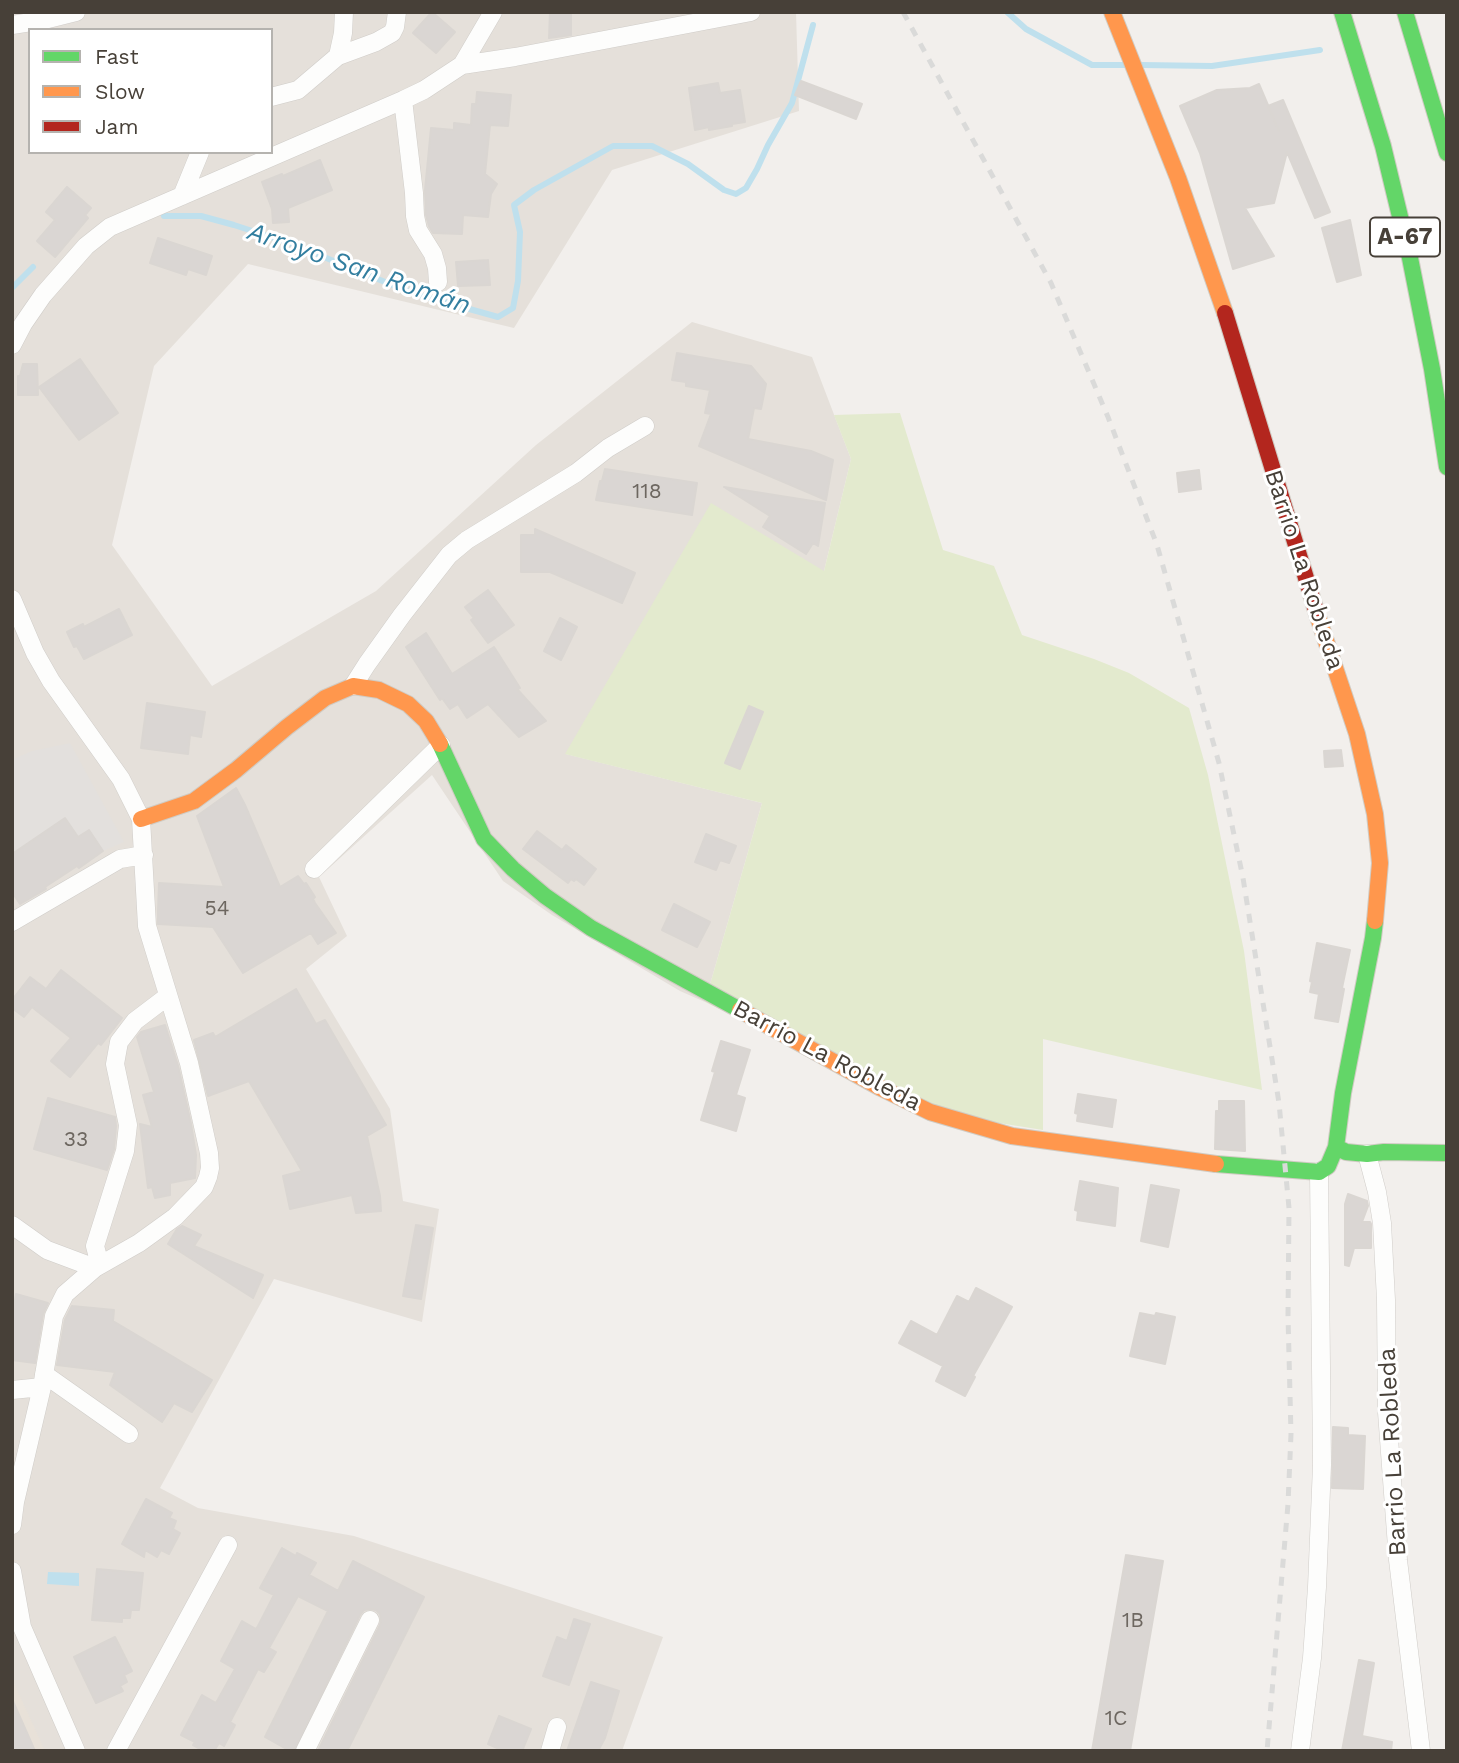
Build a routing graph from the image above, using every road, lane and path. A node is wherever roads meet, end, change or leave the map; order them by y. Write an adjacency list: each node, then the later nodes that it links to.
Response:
1 (75, 12): 9 (street)
2 (344, 12): 10 (street)
3 (397, 12): 10 (street)
4 (492, 12): 11 (street)
5 (751, 12): 11 (street)
6 (1112, 12): 29 (main road, Barrio La Robleda)
7 (1342, 12): 20 (main road, A-67)
8 (1405, 12): 14 (main road)
9 (12, 24)
10 (338, 56): 12 (street)
11 (462, 65): 13 (street)
12 (273, 96)
13 (403, 100): 16 (street); 17 (street)
14 (1447, 153)
15 (199, 154): 16 (street)
16 (182, 196): 18 (street)
17 (438, 282)
18 (12, 345)
19 (645, 426): 22 (street)
20 (1447, 467)
21 (12, 599): 24 (street)
22 (353, 685): 23 (main road, Barrio La Robleda); 24 (main road)
23 (441, 746): 26 (street); 32 (main road, Barrio La Robleda)
24 (141, 818): 25 (street)
25 (144, 855): 27 (street); 28 (street)
26 (314, 869)
27 (12, 922)
28 (168, 996): 34 (street); 34 (street)
29 (1336, 1147): 30 (main road); 32 (main road, Barrio La Robleda)
30 (1376, 1153): 31 (main road); 48 (street, Barrio La Robleda)
31 (1447, 1153)
32 (1319, 1172): 47 (street)
33 (12, 1225): 34 (street)
34 (97, 1266): 35 (street)
35 (43, 1381): 36 (street); 37 (street); 38 (street)
36 (12, 1390)
37 (129, 1434)
38 (12, 1524)
39 (228, 1545): 44 (street)
40 (12, 1571): 43 (street)
41 (370, 1619): 45 (street)
42 (557, 1727): 46 (street)
43 (76, 1751)
44 (116, 1751)
45 (305, 1751)
46 (550, 1751)
47 (1300, 1751)
48 (1421, 1751)

